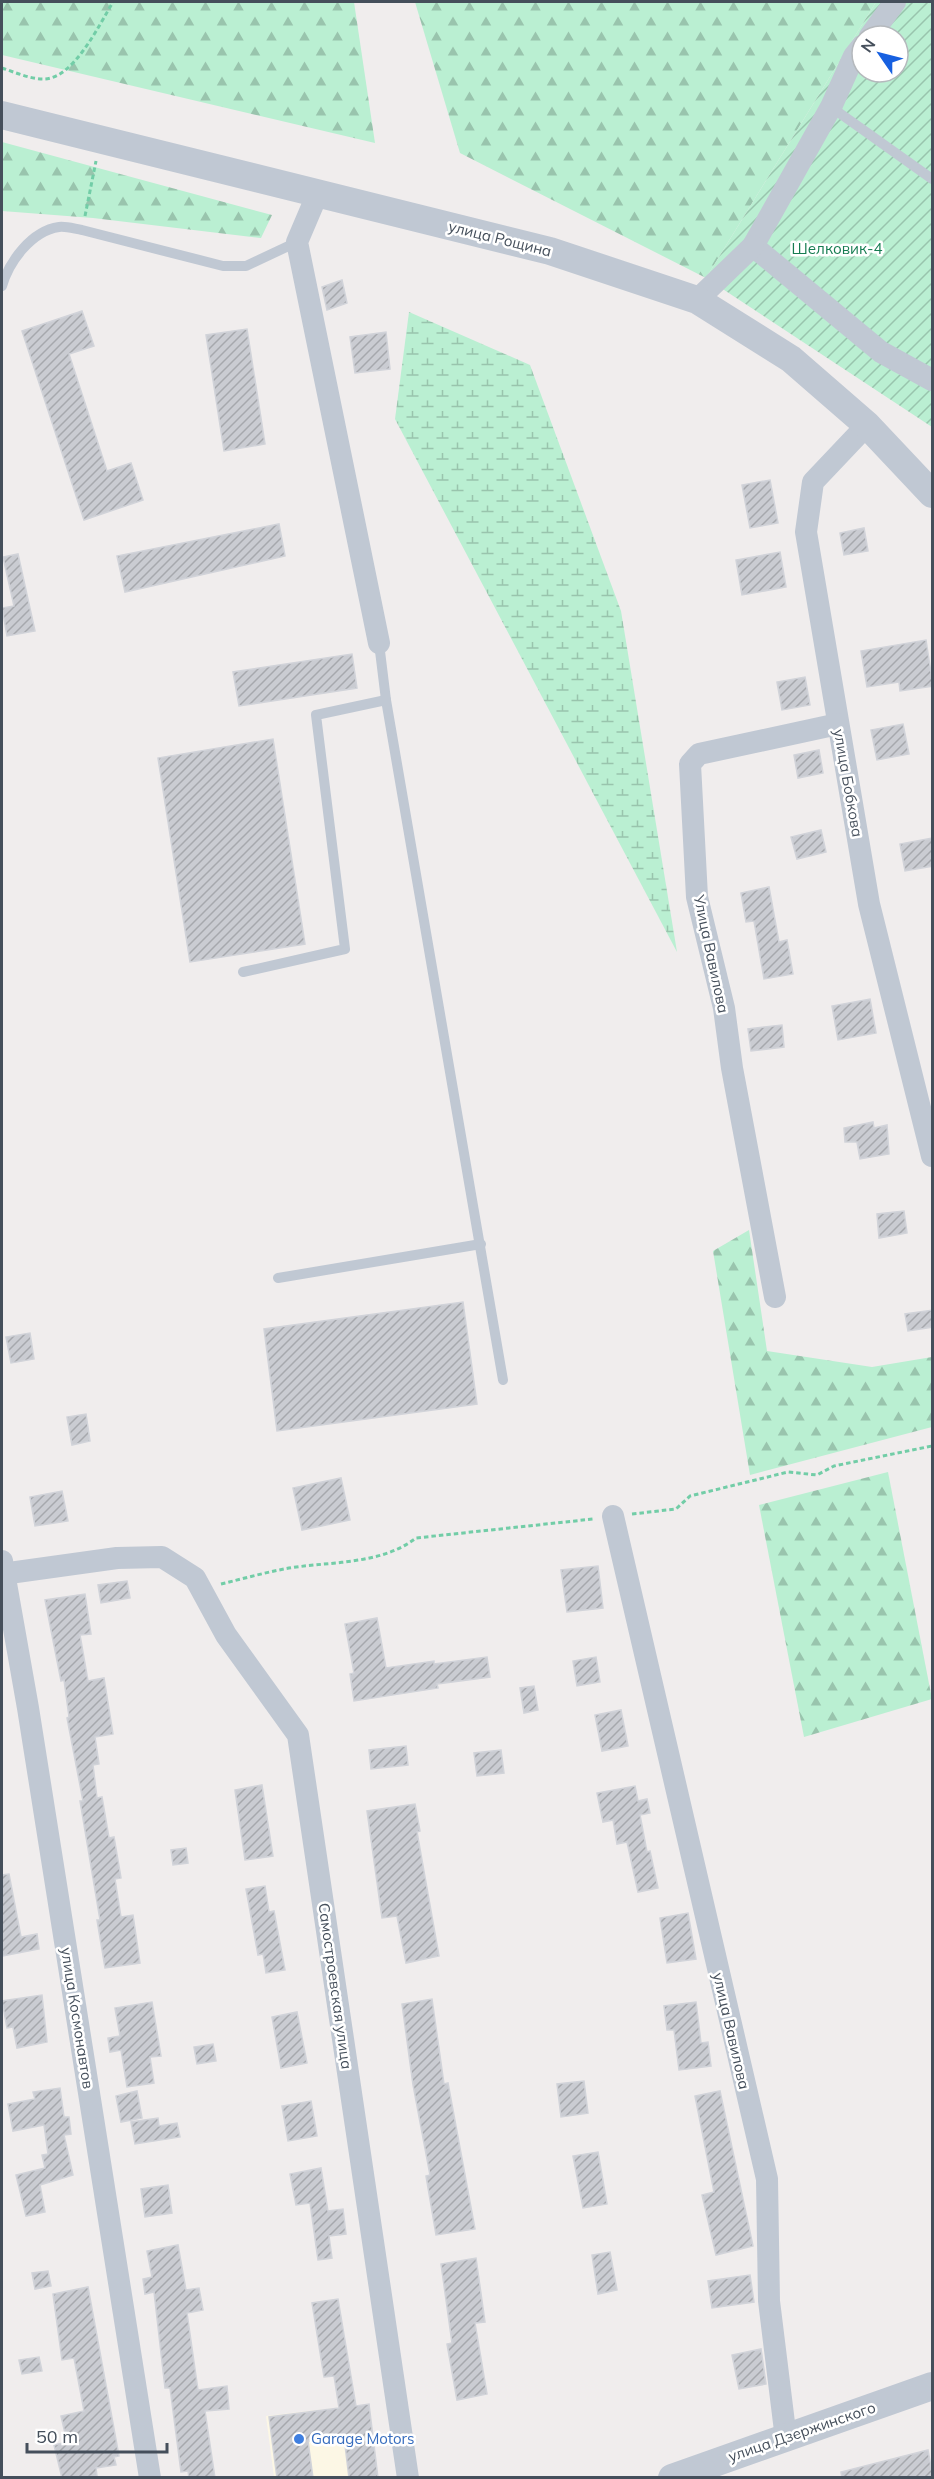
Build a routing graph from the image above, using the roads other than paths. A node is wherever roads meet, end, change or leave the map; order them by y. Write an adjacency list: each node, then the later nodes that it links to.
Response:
1 (895, 2): 2 (street)
2 (879, 24)
3 (850, 65): 4 (street)
4 (831, 107): 6 (lane); 9 (street)
5 (2, 115): 7 (street, улица Рощина)
6 (933, 179)
7 (317, 195): 8 (street); 11 (street, улица Рощина)
8 (297, 242): 10 (lane); 15 (street)
9 (753, 246): 11 (street); 12 (street)
10 (2, 286)
11 (698, 300): 13 (street, улица Рощина)
12 (933, 380)
13 (867, 425): 14 (street, улица Рощина); 17 (street, улица Бобкова)
14 (933, 494)
15 (379, 643): 16 (lane)
16 (386, 700): 18 (lane); 20 (lane)
17 (838, 724): 19 (street, улица Бобкова); 22 (street, Улица Вавилова)
18 (243, 972)
19 (933, 1156)
20 (481, 1244): 21 (lane); 23 (lane)
21 (278, 1278)
22 (775, 1297)
23 (503, 1380)
24 (613, 1516): 27 (street, улица Вавилова)
25 (2, 1569): 28 (street, улица Космонавтов); 29 (street, Самостроевская улица)
26 (933, 2386): 27 (street, улица Дзержинского)
27 (786, 2439): 30 (street, улица Дзержинского)
28 (150, 2478)
29 (408, 2478)
30 (672, 2478)

